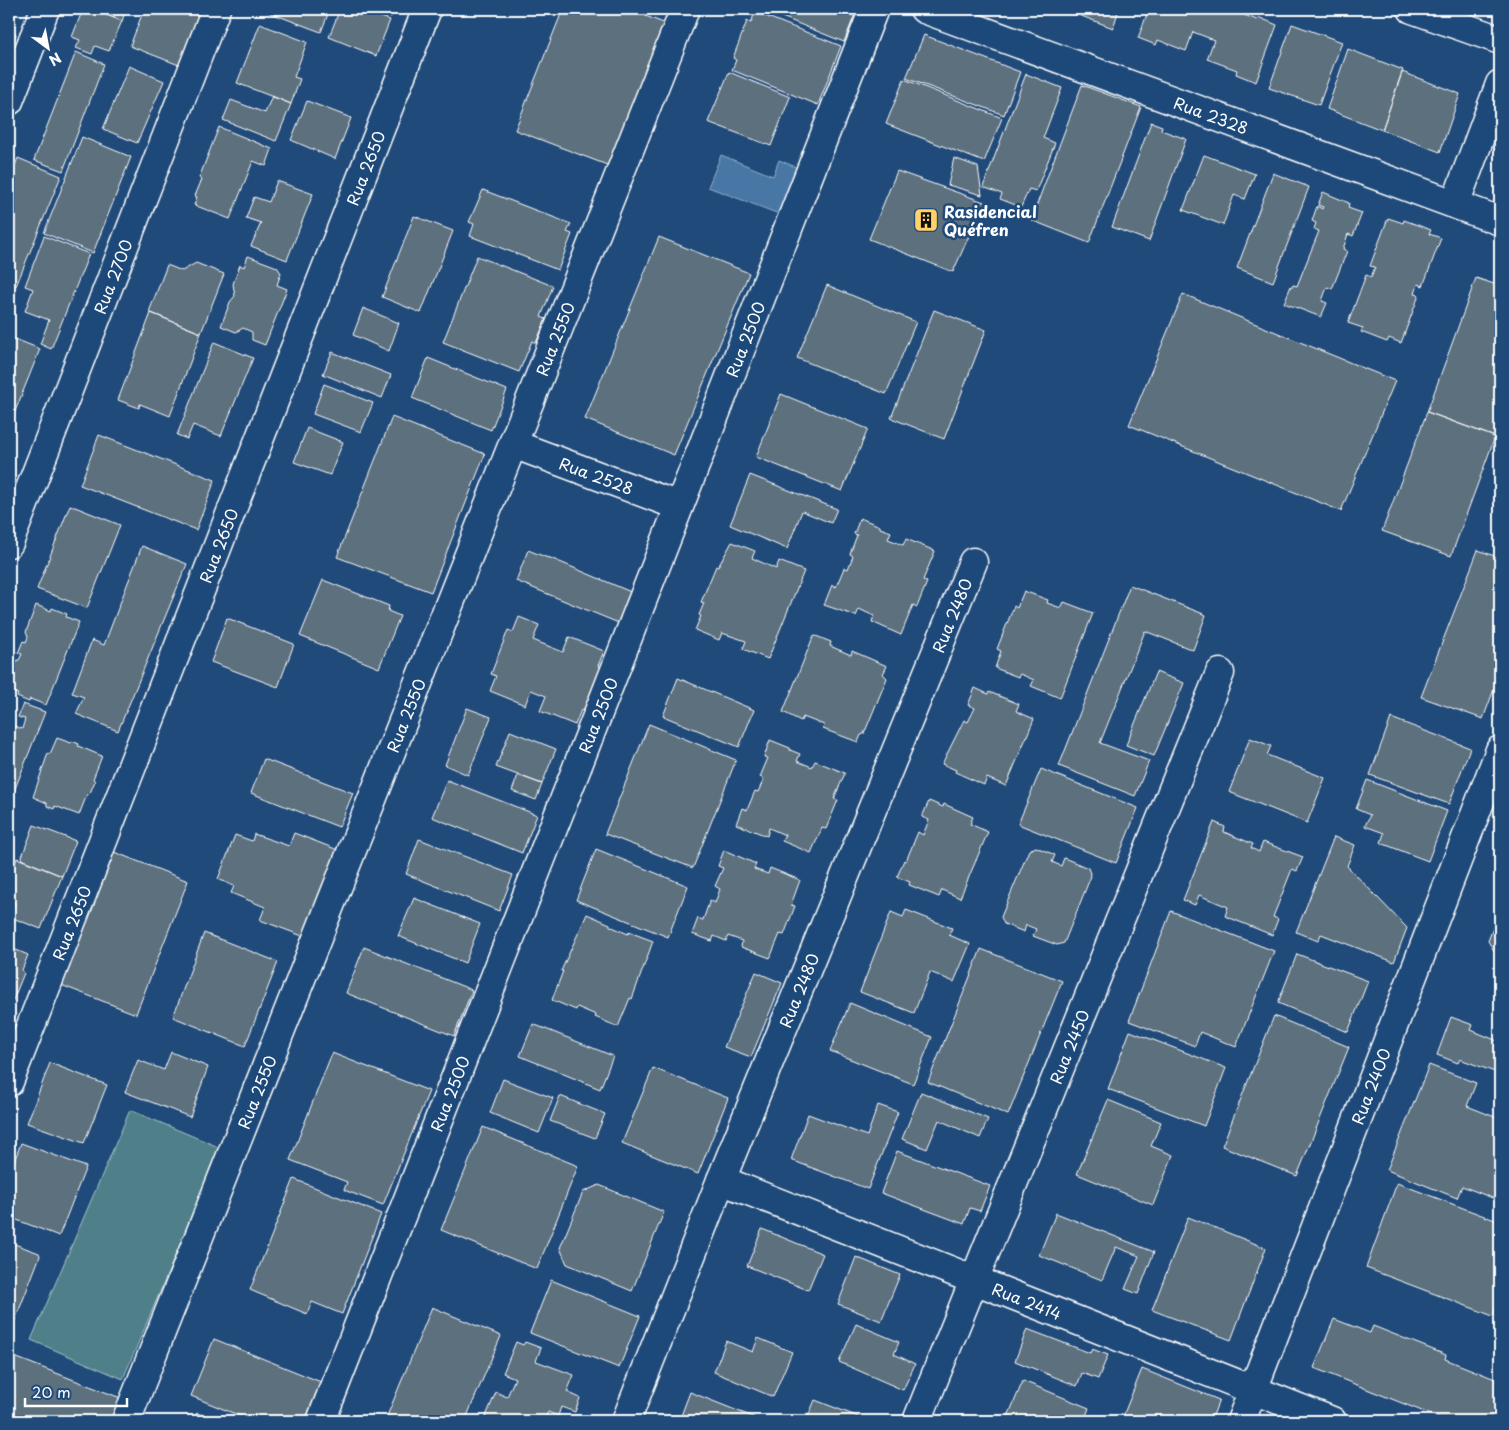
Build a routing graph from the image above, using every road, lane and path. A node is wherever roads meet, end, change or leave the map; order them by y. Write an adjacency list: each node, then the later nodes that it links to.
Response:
1 (45, 9): 10 (street)
2 (216, 9): 15 (street, Rua 2700)
3 (427, 9): 19 (street, Rua 2650)
4 (686, 9): 13 (street, Rua 2550)
5 (874, 9): 14 (street, Rua 2500)
6 (924, 9): 11 (street, Rua 2328)
7 (1412, 9): 8 (street)
8 (1500, 40)
9 (1500, 84): 11 (street)
10 (9, 101)
11 (1455, 204): 12 (street, Rua 2328)
12 (1500, 220)
13 (513, 444): 14 (street, Rua 2528); 23 (street, Rua 2550)
14 (679, 506): 24 (street, Rua 2500)
15 (9, 543)
16 (973, 562): 20 (street, Rua 2480)
17 (1220, 673): 21 (street, Rua 2450)
18 (1500, 750): 22 (street, Rua 2400)
19 (9, 1082)
20 (721, 1180): 21 (street, Rua 2414); 25 (street, Rua 2480)
21 (974, 1280): 22 (street, Rua 2414); 26 (street, Rua 2450)
22 (1253, 1390): 27 (street, Rua 2400); 28 (street, Rua 2414)
23 (126, 1421)
24 (320, 1421)
25 (626, 1421)
26 (917, 1421)
27 (1241, 1421)
28 (1332, 1421)

